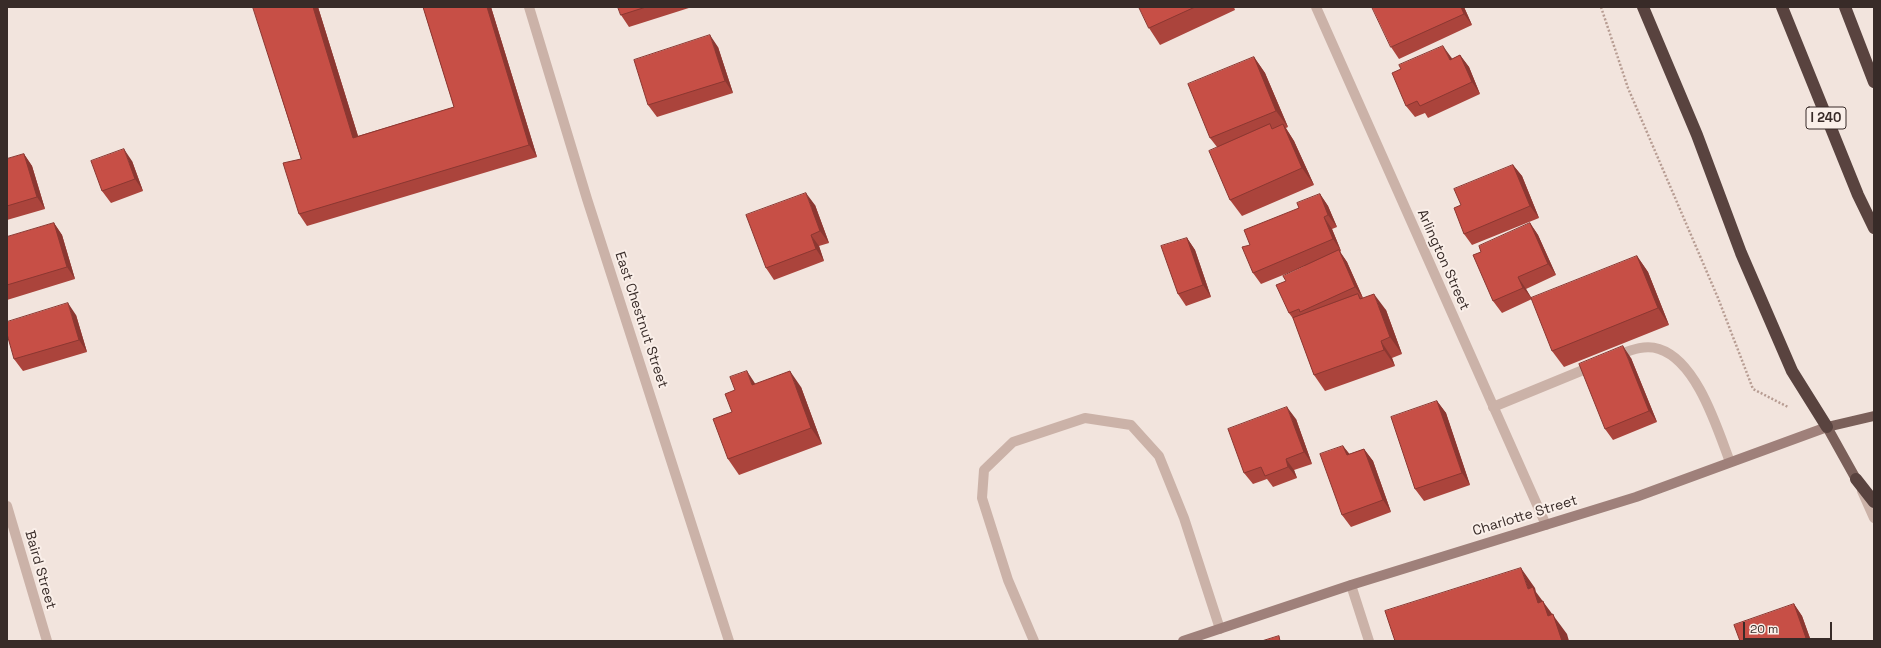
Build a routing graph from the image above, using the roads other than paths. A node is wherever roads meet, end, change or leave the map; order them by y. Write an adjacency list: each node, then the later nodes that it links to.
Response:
1 (529, 7): 20 (street, East Chestnut Street)
2 (1316, 7): 8 (street, Arlington Street)
3 (1643, 7): 10 (highway)
4 (1782, 7): 7 (highway, I 240)
5 (1845, 7): 6 (highway)
6 (1874, 82)
7 (1874, 228)
8 (1493, 407): 11 (street); 16 (street, Arlington Street)
9 (1874, 416): 10 (main road, Charlotte Street)
10 (1827, 427): 11 (street, Charlotte Street); 12 (main road)
11 (1730, 462): 16 (street, Charlotte Street)
12 (1856, 479): 13 (highway); 15 (street)
13 (1874, 502)
14 (7, 506): 19 (street, Baird Street)
15 (1874, 518)
16 (1546, 524): 17 (street, Charlotte Street)
17 (1351, 586): 18 (street, Charlotte Street); 23 (street)
18 (1220, 629): 21 (street); 22 (street, Charlotte Street)
19 (47, 641)
20 (729, 641)
21 (1034, 641)
22 (1183, 641)
23 (1369, 641)

